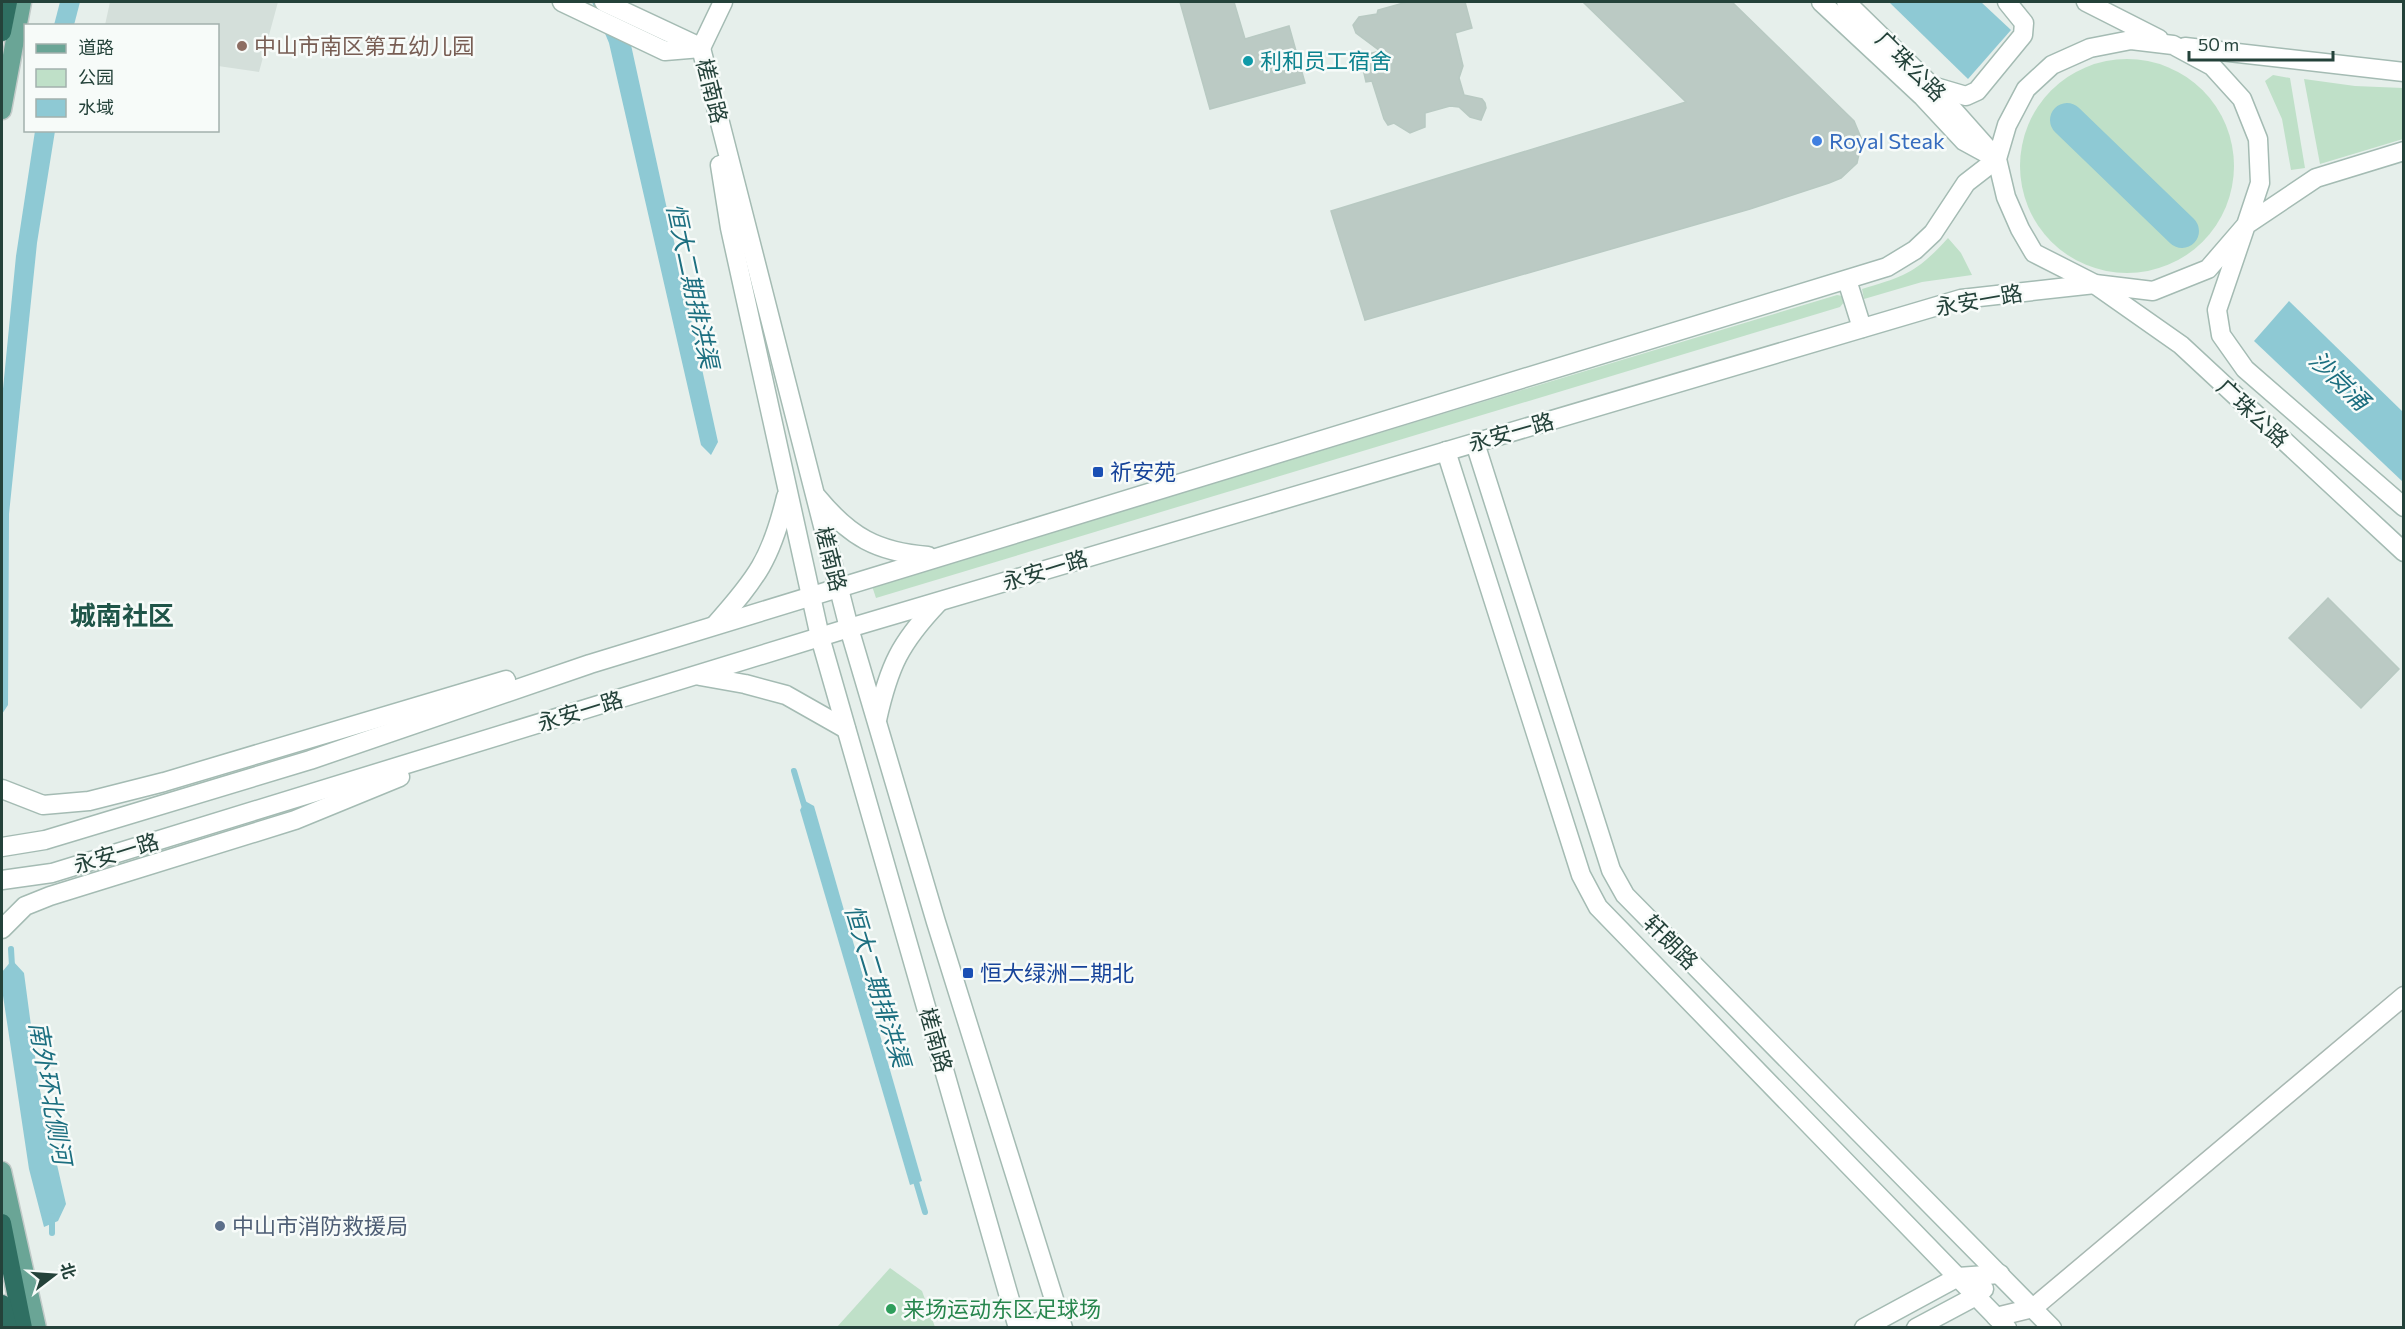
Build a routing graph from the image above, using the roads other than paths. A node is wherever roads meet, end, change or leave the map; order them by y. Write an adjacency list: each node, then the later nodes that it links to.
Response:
1 (8, 2): 10 (highway)
2 (22, 2): 15 (main road)
3 (562, 2): 12 (main road)
4 (604, 2): 12 (main road)
5 (723, 2): 12 (main road)
6 (1821, 2): 17 (main road)
7 (1846, 2): 14 (main road, 广珠公路)
8 (2007, 2): 14 (main road)
9 (2086, 2): 11 (main road)
10 (2, 32)
11 (2173, 45): 13 (main road); 17 (main road); 18 (main road, 广珠公路)
12 (701, 48): 24 (main road, 槎南路); 25 (main road, 槎南路)
13 (2403, 72)
14 (1932, 86): 17 (main road, 广珠公路)
15 (2, 110)
16 (2403, 151): 18 (main road)
17 (1997, 159): 19 (main road, 永安一路); 20 (main road)
18 (2246, 225): 20 (main road); 26 (main road, 广珠公路)
19 (1847, 280): 21 (main road); 28 (main road, 永安一路)
20 (2095, 284): 21 (main road, 永安一路); 27 (main road, 广珠公路)
21 (1862, 328): 22 (main road, 永安一路)
22 (1475, 443): 23 (main road, 永安一路); 47 (main road, 轩朗路)
23 (1446, 451): 31 (main road, 永安一路); 48 (main road, 轩朗路)
24 (787, 492): 30 (main road, 槎南路); 32 (main road)
25 (814, 493): 28 (main road); 29 (main road, 槎南路)
26 (2403, 507)
27 (2403, 552)
28 (939, 556): 29 (main road, 永安一路)
29 (838, 588): 30 (main road, 永安一路); 33 (main road, 槎南路)
30 (810, 597): 32 (main road, 永安一路); 34 (main road, 槎南路)
31 (940, 601): 33 (main road, 永安一路); 37 (main road)
32 (715, 625): 35 (main road, 永安一路)
33 (849, 628): 34 (main road, 永安一路); 37 (main road, 槎南路)
34 (820, 637): 36 (main road, 永安一路); 38 (main road, 槎南路)
35 (590, 664): 40 (main road); 41 (main road, 永安一路)
36 (696, 675): 38 (main road); 39 (main road, 永安一路)
37 (877, 722): 52 (main road, 槎南路)
38 (846, 729): 57 (main road, 槎南路)
39 (510, 732): 42 (main road, 永安一路); 43 (main road)
40 (2, 789)
41 (2, 847)
42 (2, 880)
43 (2, 929)
44 (2403, 996): 51 (main road)
45 (2, 1171): 56 (main road)
46 (2, 1223): 55 (highway)
47 (2000, 1274): 48 (main road); 49 (main road); 51 (main road, 轩朗路)
48 (1958, 1277): 49 (main road, 轩朗路); 58 (main road)
49 (1976, 1296): 53 (main road, 轩朗路); 59 (main road)
50 (2, 1304): 54 (highway)
51 (2033, 1308): 53 (main road); 60 (main road, 轩朗路)
52 (1061, 1321): 57 (main road)
53 (2002, 1322)
54 (8, 1328)
55 (23, 1328)
56 (37, 1328)
57 (1018, 1328)
58 (1864, 1328)
59 (1916, 1328)
60 (2052, 1328)

